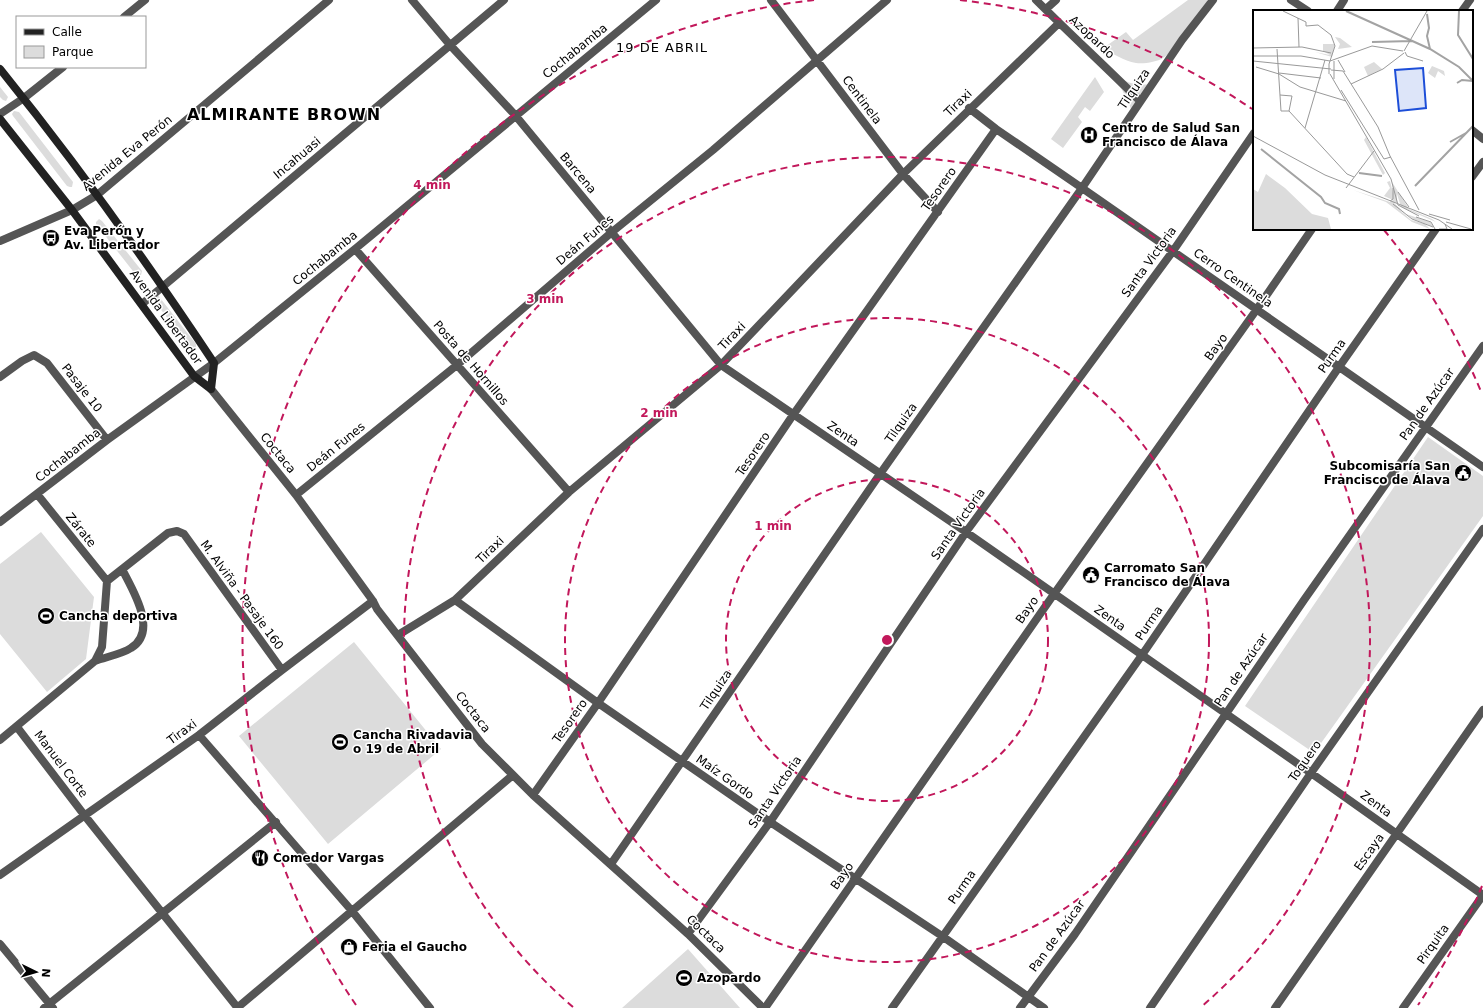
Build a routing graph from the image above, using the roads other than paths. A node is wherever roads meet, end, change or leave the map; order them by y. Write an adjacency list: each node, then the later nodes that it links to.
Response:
1 (145, 0): 18 (street)
2 (329, 0): 38 (street, Avenida Eva Perón)
3 (412, 0): 20 (street, Barcena)
4 (504, 0): 20 (street, Incahuasi)
5 (656, 0): 28 (street, Cochabamba)
6 (771, 0): 21 (street, Centinela)
7 (887, 0): 21 (street, Deán Funes)
8 (1036, 0): 14 (street, Azopardo)
9 (1056, 0): 14 (street)
10 (1213, 0): 25 (street, Tilquiza)
11 (1291, 0): 15 (street)
12 (1344, 0): 16 (street)
13 (1470, 0): 17 (street)
14 (1046, 9): 19 (street, Azopardo)
15 (1306, 10)
16 (1338, 10)
17 (1463, 10)
18 (125, 16)
19 (1059, 23): 25 (street, Azopardo); 26 (street, Tiraxi)
20 (450, 45): 28 (street, Barcena); 47 (street, Incahuasi)
21 (817, 60): 35 (street, Centinela); 43 (street, Deán Funes)
22 (62, 68): 24 (street)
23 (0, 69): 24 (street, Avenida Libertador)
24 (24, 98): 27 (street); 38 (street, Avenida Libertador)
25 (1140, 101): 37 (street, Tilquiza)
26 (970, 108): 30 (street, Cerro Centinela); 35 (street, Tiraxi)
27 (0, 114)
28 (515, 115): 43 (street, Barcena); 45 (street, Cochabamba)
29 (0, 119): 39 (street, Avenida Libertador)
30 (996, 129): 37 (street, Cerro Centinela); 40 (street, Tesorero)
31 (1473, 131): 33 (street)
32 (1253, 134): 46 (street, Santa Victoria)
33 (1483, 139)
34 (1483, 162): 36 (street)
35 (903, 174): 40 (street, Centinela); 53 (street, Tiraxi)
36 (1473, 176)
37 (1082, 188): 46 (street, Cerro Centinela); 62 (street, Tilquiza)
38 (98, 195): 39 (street, Avenida Eva Perón); 47 (street, Avenida Libertador)
39 (72, 210): 44 (street, Avenida Eva Perón); 48 (street, Avenida Libertador)
40 (938, 212): 58 (street, Tesorero)
41 (1311, 230): 49 (street, Bayo)
42 (1435, 230): 54 (street, Purma)
43 (612, 232): 52 (street, Deán Funes); 53 (street, Barcena)
44 (0, 241)
45 (356, 249): 51 (street, Cochabamba); 52 (street, Posta de Hornillos)
46 (1173, 251): 49 (street, Cerro Centinela); 68 (street, Santa Victoria)
47 (163, 286): 48 (street, Incahuasi); 51 (street, Avenida Libertador)
48 (142, 304): 55 (street, Avenida Libertador)
49 (1257, 309): 54 (street, Cerro Centinela); 71 (street, Bayo)
50 (1483, 346): 59 (street, Pan de Azúcar)
51 (214, 362): 55 (street, Cochabamba); 57 (street, Avenida Libertador)
52 (457, 365): 63 (street, Posta de Hornillos); 65 (street, Deán Funes)
53 (721, 365): 58 (street, Zenta); 63 (street, Tiraxi)
54 (1339, 367): 59 (street, Cerro Centinela); 75 (street, Purma)
55 (194, 376): 57 (street, Avenida Libertador); 60 (street, Cochabamba)
56 (0, 377): 60 (street, Pasaje 10)
57 (211, 388): 65 (street, Coctaca)
58 (794, 415): 62 (street, Zenta); 78 (street, Tesorero)
59 (1426, 427): 61 (street, Cerro Centinela); 80 (street, Pan de Azúcar)
60 (107, 440): 64 (street, Cochabamba)
61 (1483, 467)
62 (880, 474): 68 (street, Zenta); 84 (street, Tilquiza)
63 (568, 492): 72 (street, Tiraxi)
64 (37, 494): 66 (street, Cochabamba); 70 (street, Zárate)
65 (296, 495): 73 (street, Coctaca)
66 (0, 522)
67 (1483, 529): 85 (street, Toquero)
68 (966, 532): 71 (street, Zenta); 90 (street, Santa Victoria)
69 (122, 569): 70 (street); 76 (street); 77 (street, M. Alviña - Pasaje 160)
70 (107, 582): 76 (street)
71 (1054, 594): 75 (street, Zenta); 94 (street, Bayo)
72 (455, 600): 74 (street, Tiraxi); 78 (street, Maíz Gordo)
73 (373, 601): 74 (street, Coctaca); 77 (street, Tiraxi)
74 (398, 635): 86 (street, Coctaca)
75 (1142, 655): 80 (street, Zenta); 99 (street, Purma)
76 (95, 661): 81 (street)
77 (282, 670): 82 (street, Tiraxi)
78 (598, 703): 84 (street, Maíz Gordo); 87 (street, Tesorero)
79 (1483, 710): 91 (street, Escaya)
80 (1226, 714): 85 (street, Zenta); 101 (street, Pan de Azúcar)
81 (17, 727): 83 (street); 88 (street, Manuel Corte)
82 (199, 735): 88 (street, Tiraxi); 89 (street)
83 (0, 740)
84 (682, 761): 90 (street, Maíz Gordo); 92 (street, Tilquiza)
85 (1311, 773): 91 (street, Zenta); 109 (street, Toquero)
86 (513, 775): 87 (street, Coctaca); 96 (street)
87 (533, 794): 92 (street, Coctaca)
88 (85, 816): 93 (street, Tiraxi); 97 (street, Manuel Corte)
89 (276, 822): 96 (street); 97 (street)
90 (770, 822): 94 (street, Maíz Gordo); 98 (street, Santa Victoria)
91 (1396, 834): 95 (street, Zenta); 110 (street, Escaya)
92 (611, 864): 98 (street, Coctaca)
93 (0, 875)
94 (855, 879): 99 (street, Maíz Gordo); 105 (street, Bayo)
95 (1483, 895): 111 (street, Pirquita)
96 (352, 911): 103 (street); 104 (street)
97 (164, 913): 102 (street); 103 (street, Manuel Corte)
98 (688, 934): 105 (street, Coctaca)
99 (942, 936): 101 (street, Maíz Gordo); 106 (street, Purma)
100 (0, 944): 102 (street)
101 (1028, 997): 107 (street, Pan de Azúcar); 108 (street, Maíz Gordo)
102 (49, 1007)
103 (237, 1008)
104 (430, 1008)
105 (764, 1008)
106 (892, 1008)
107 (1020, 1008)
108 (1044, 1008)
109 (1150, 1008)
110 (1275, 1008)
111 (1403, 1008)

